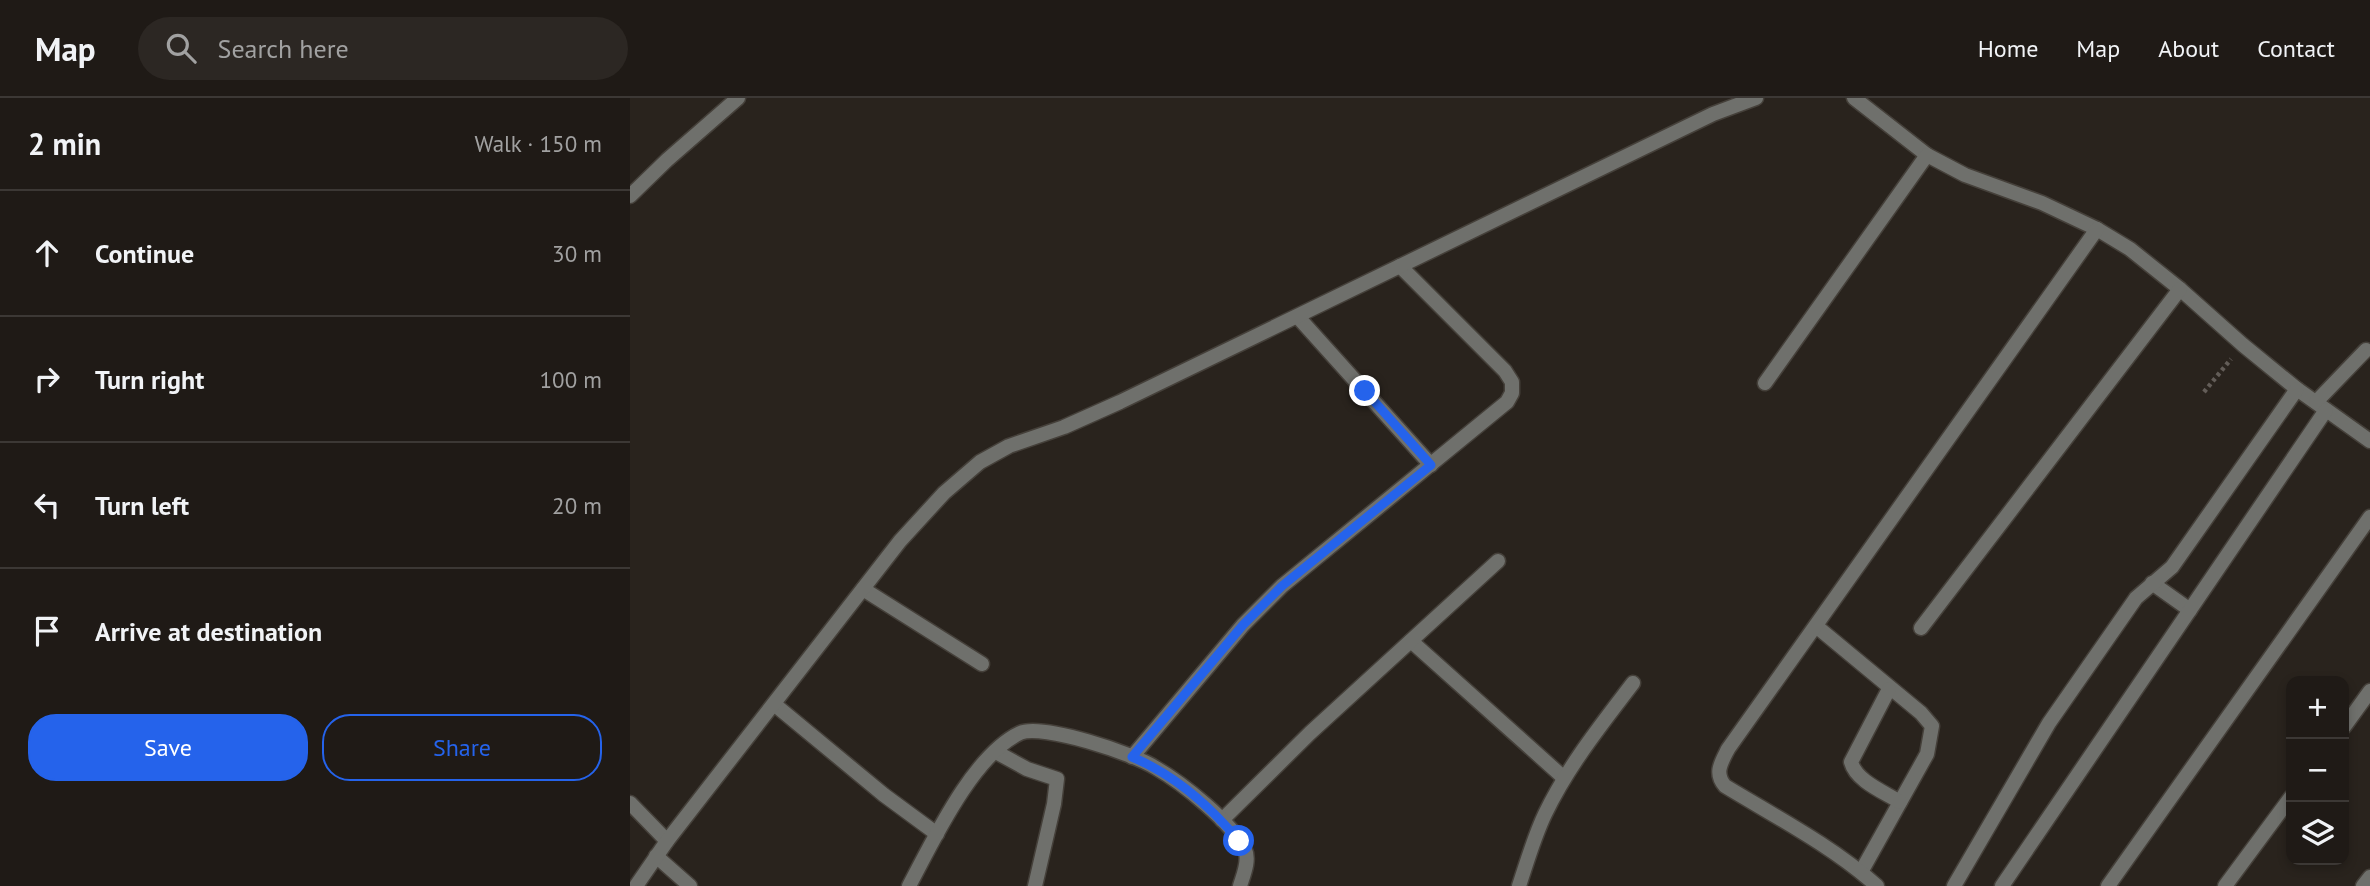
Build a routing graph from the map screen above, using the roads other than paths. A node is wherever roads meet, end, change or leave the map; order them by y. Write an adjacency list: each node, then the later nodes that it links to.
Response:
1 (738, 98): 5 (street)
2 (1756, 98): 7 (street)
3 (1854, 98): 4 (street)
4 (1927, 155): 6 (street); 11 (street)
5 (630, 197)
6 (2097, 229): 8 (street); 21 (street)
7 (1400, 266): 9 (street); 15 (street)
8 (2180, 289): 12 (street); 22 (street)
9 (1298, 317): 15 (street); 19 (street)
10 (2366, 350): 13 (street)
11 (1765, 383)
12 (2297, 389): 13 (street); 18 (street)
13 (2321, 406): 14 (street); 20 (street)
14 (2370, 441)
15 (1431, 465): 31 (street)
16 (2370, 517): 51 (street)
17 (1498, 561): 23 (street)
18 (2152, 583): 20 (street); 49 (street)
19 (863, 589): 24 (street); 28 (street)
20 (2190, 610): 50 (street)
21 (1816, 626): 26 (street); 40 (street)
22 (1921, 628)
23 (1411, 641): 32 (street); 36 (street)
24 (982, 664)
25 (1633, 683): 32 (street)
26 (1889, 689): 33 (street); 33 (street)
27 (2370, 691): 29 (street)
28 (774, 704): 37 (street); 38 (street)
29 (2349, 720)
30 (996, 751): 31 (street); 37 (street); 45 (street)
31 (1132, 757): 36 (street)
32 (1564, 778): 47 (street)
33 (1900, 802): 40 (street)
34 (2287, 802): 52 (street)
35 (630, 803): 38 (street)
36 (1222, 820): 46 (street)
37 (937, 834): 44 (street)
38 (667, 841): 39 (street)
39 (656, 856): 42 (street); 43 (street)
40 (1861, 872): 48 (street)
41 (2370, 877): 53 (street)
42 (636, 886)
43 (690, 886)
44 (909, 886)
45 (1035, 886)
46 (1240, 886)
47 (1519, 886)
48 (1877, 886)
49 (1954, 886)
50 (2003, 886)
51 (2108, 886)
52 (2225, 886)
53 (2363, 886)

